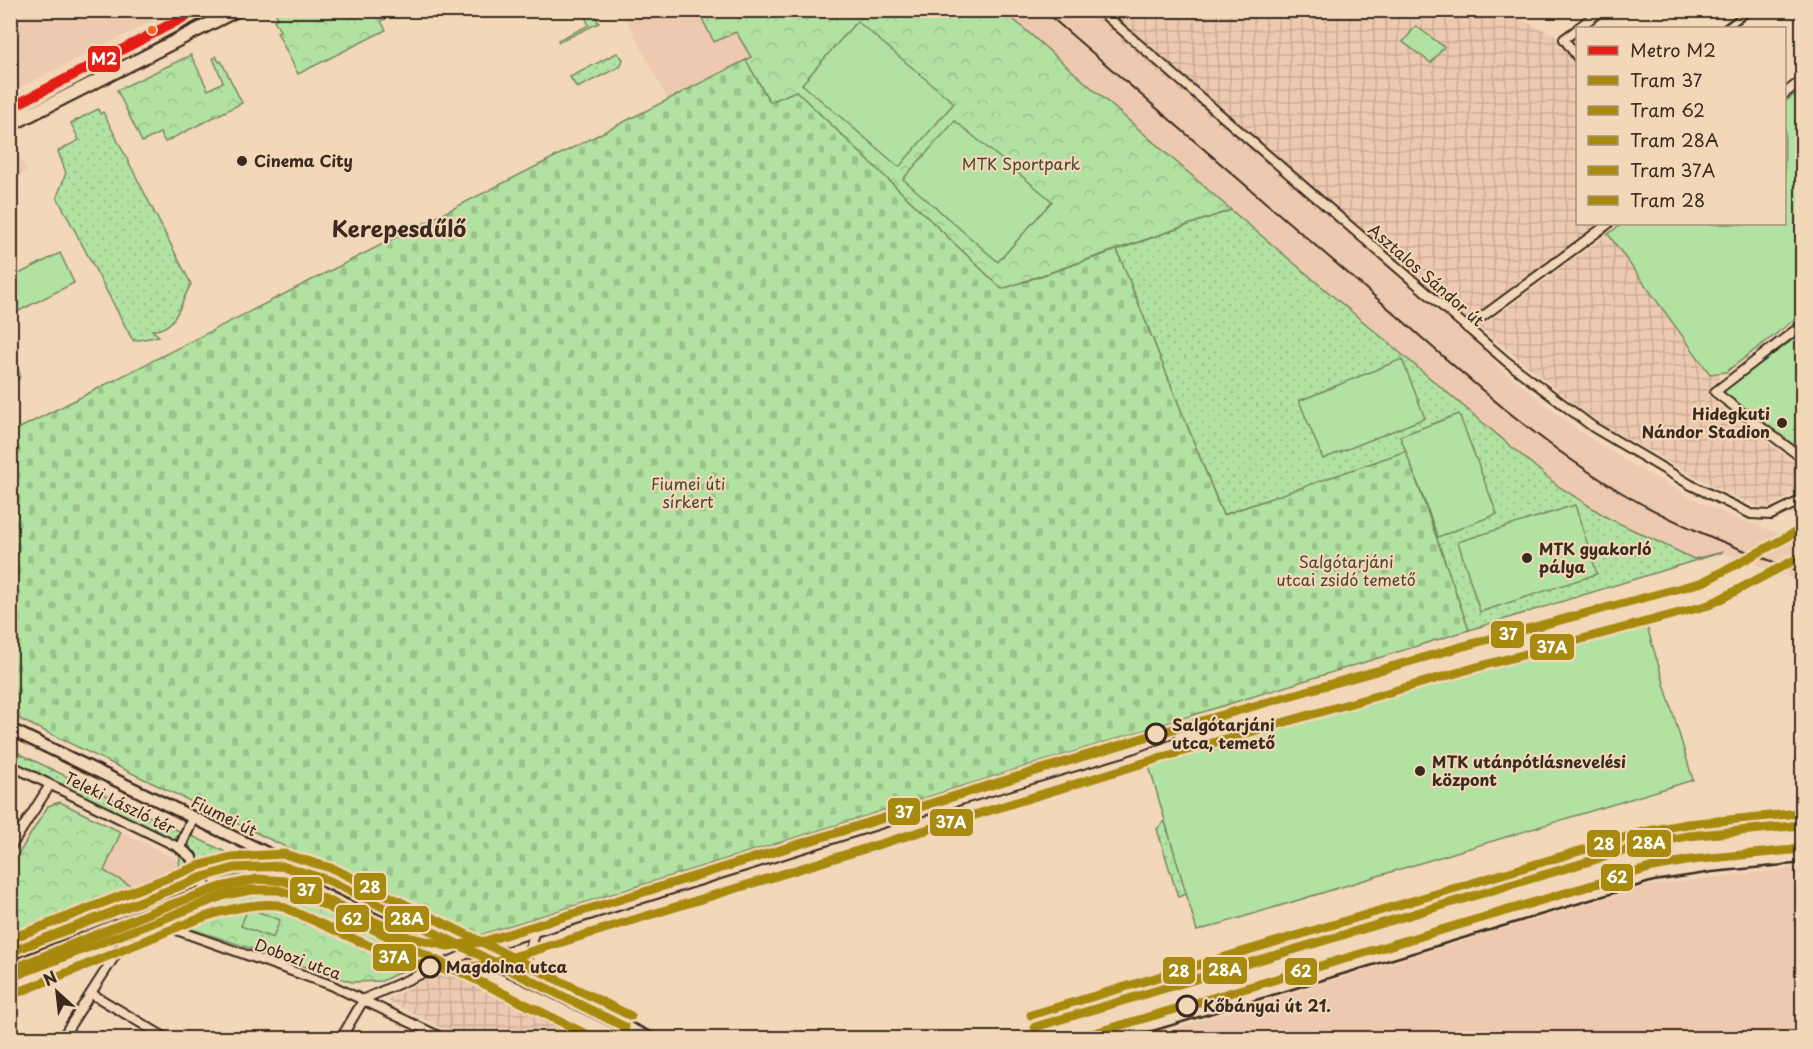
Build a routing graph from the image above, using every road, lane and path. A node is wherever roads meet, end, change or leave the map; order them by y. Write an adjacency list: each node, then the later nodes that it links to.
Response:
1 (203, 10): 14 (main road)
2 (237, 10): 15 (main road)
3 (1099, 10): 18 (street, Asztalos Sándor út)
4 (1602, 10): 8 (street)
5 (1750, 10): 9 (street)
6 (1799, 10): 7 (street)
7 (1803, 15)
8 (1581, 27)
9 (1727, 27)
10 (1576, 30): 11 (street)
11 (1576, 55)
12 (1803, 80): 13 (street)
13 (1786, 93)
14 (10, 112)
15 (10, 125)
16 (1607, 225): 18 (street)
17 (1803, 325): 19 (street)
18 (1467, 328): 20 (street, Asztalos Sándor út)
19 (1803, 458)
20 (1803, 500)
21 (10, 729): 25 (main road, Fiumei út)
22 (1168, 735): 32 (street)
23 (10, 765): 24 (street)
24 (50, 785): 26 (street, Teleki László tér); 27 (street, Teleki László tér)
25 (193, 817): 27 (street, Teleki László tér); 29 (main road, Fiumei út)
26 (10, 848)
27 (180, 848): 30 (street, Teleki László tér)
28 (1803, 857): 43 (main road)
29 (295, 868): 30 (street); 33 (main road, Fiumei út)
30 (207, 890): 31 (street)
31 (140, 916): 34 (street); 36 (street); 37 (street, Dobozi utca)
32 (535, 930): 33 (street); 35 (street)
33 (471, 952): 35 (main road, Fiumei út); 37 (street)
34 (10, 968)
35 (522, 976): 42 (main road, Fiumei út)
36 (92, 994): 38 (street); 39 (street)
37 (364, 999): 40 (street); 41 (street, Dobozi utca)
38 (62, 1038)
39 (166, 1038)
40 (341, 1038)
41 (444, 1038)
42 (649, 1038)
43 (1107, 1038)

